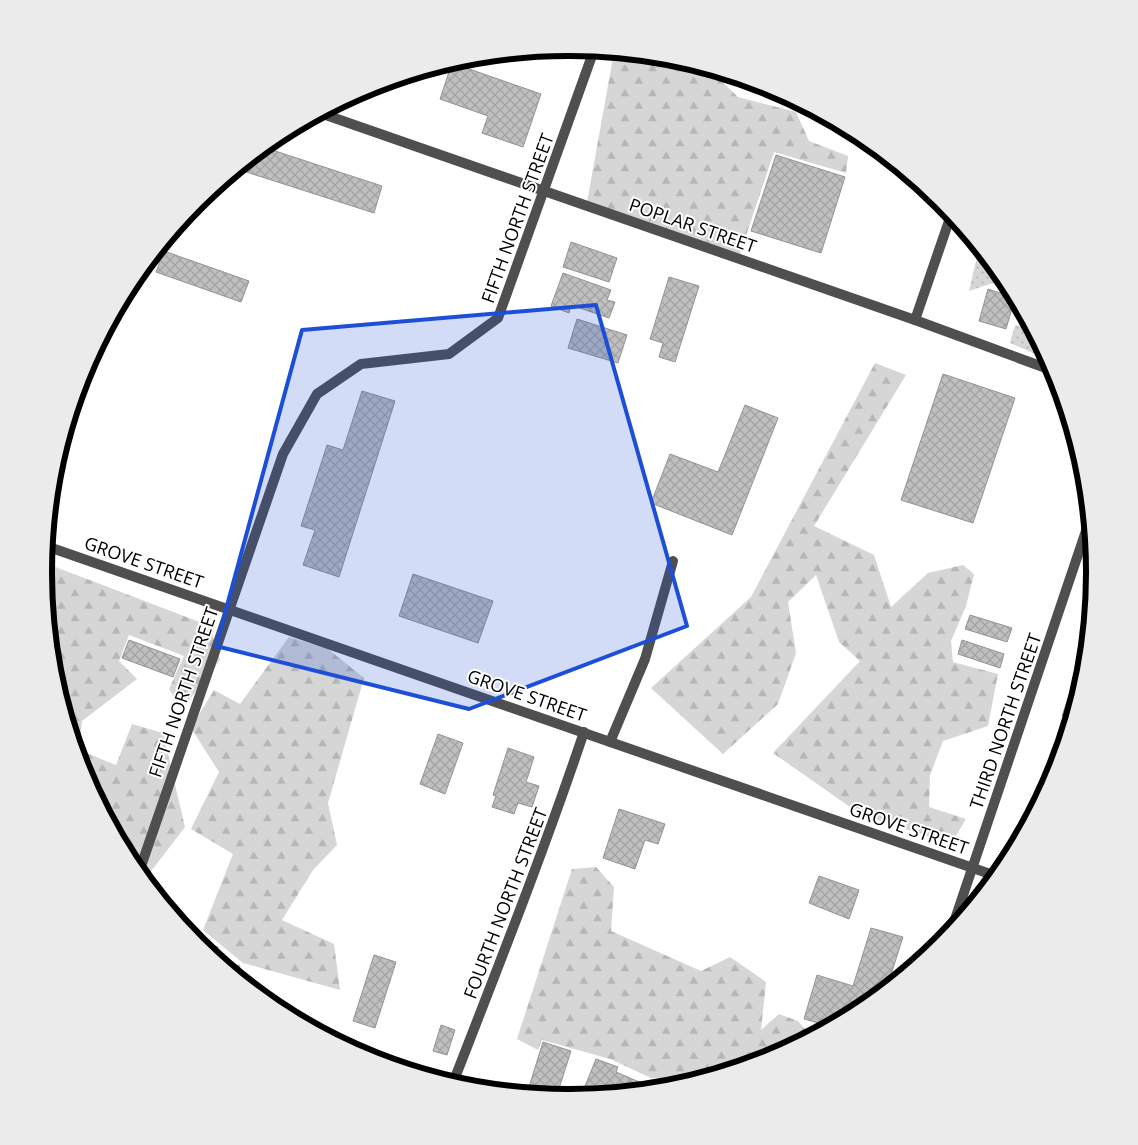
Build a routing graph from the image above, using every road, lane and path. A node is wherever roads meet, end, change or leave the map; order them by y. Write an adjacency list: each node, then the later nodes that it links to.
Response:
1 (592, 57): 3 (street, FIFTH NORTH STREET)
2 (328, 116): 3 (street, POPLAR STREET)
3 (543, 191): 5 (street, POPLAR STREET); 10 (street, FIFTH NORTH STREET)
4 (949, 223): 5 (street)
5 (915, 320): 6 (street, POPLAR STREET)
6 (1042, 367)
7 (1084, 537): 14 (street, THIRD NORTH STREET)
8 (53, 549): 10 (street, GROVE STREET)
9 (673, 561): 12 (street)
10 (230, 608): 11 (street, GROVE STREET); 13 (street, FIFTH NORTH STREET)
11 (584, 732): 12 (street, GROVE STREET); 17 (street, FOURTH NORTH STREET)
12 (610, 742): 14 (street, GROVE STREET)
13 (142, 861)
14 (973, 868): 15 (street, GROVE STREET); 16 (street, THIRD NORTH STREET)
15 (988, 873)
16 (957, 912)
17 (456, 1076)

